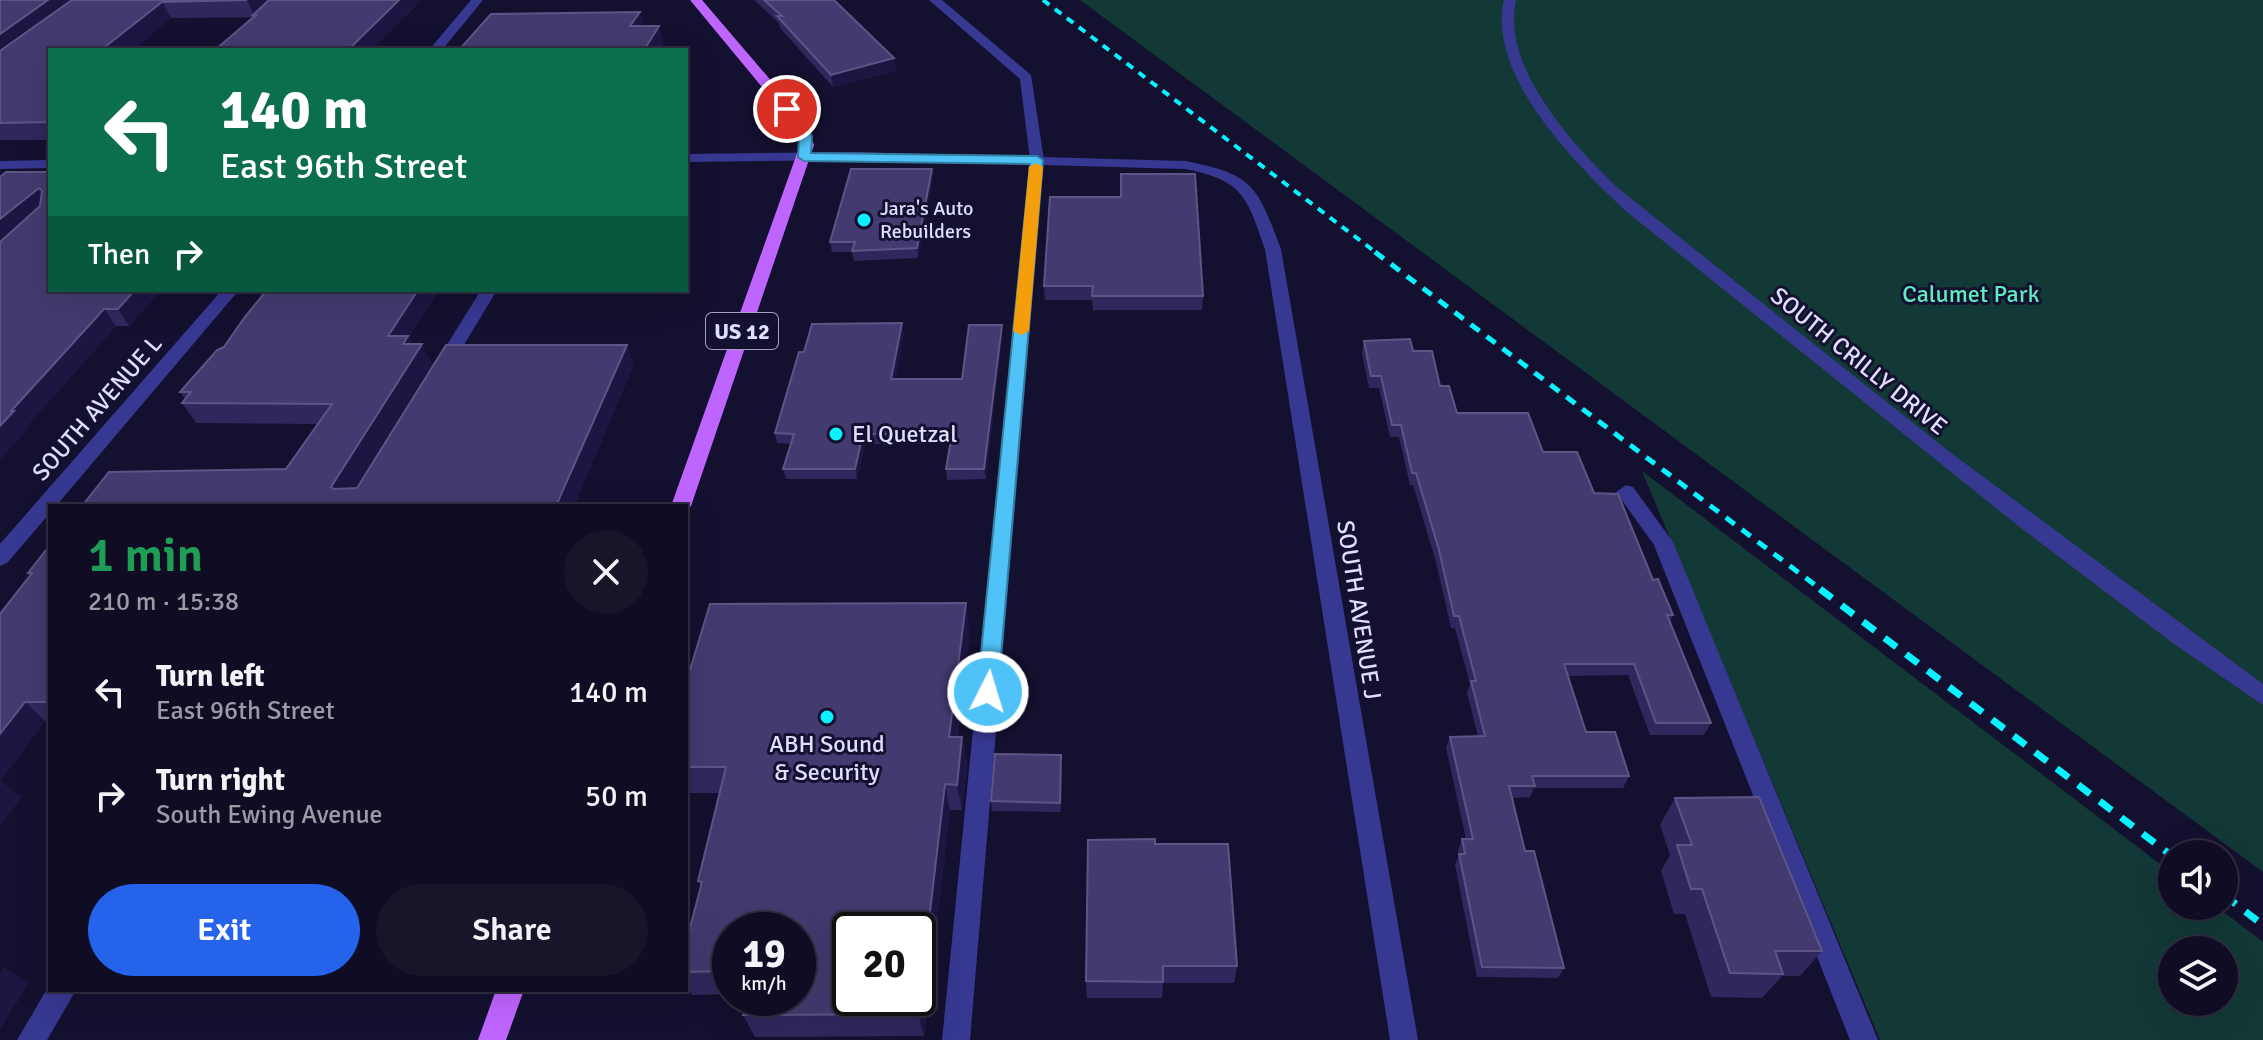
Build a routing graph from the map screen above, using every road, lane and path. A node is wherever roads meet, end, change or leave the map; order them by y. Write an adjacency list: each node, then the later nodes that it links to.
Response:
1 (477, 0): 5 (street)
2 (696, 0): 6 (main road)
3 (935, 0): 8 (street)
4 (1510, 0): 17 (street, SOUTH CRILLY DRIVE)
5 (437, 48)
6 (804, 157): 7 (street); 8 (street); 15 (main road, US 12)
7 (688, 158)
8 (1037, 160): 22 (street); 23 (street, SOUTH AVENUE J)
9 (48, 164): 10 (street)
10 (0, 165)
11 (229, 292): 16 (street, SOUTH AVENUE L)
12 (488, 292): 13 (street)
13 (432, 384)
14 (1626, 492): 24 (street)
15 (682, 504)
16 (0, 558)
17 (2263, 696)
18 (61, 992): 20 (street)
19 (509, 992): 21 (main road)
20 (31, 1040)
21 (492, 1040)
22 (956, 1040)
23 (1404, 1040)
24 (1864, 1040)

